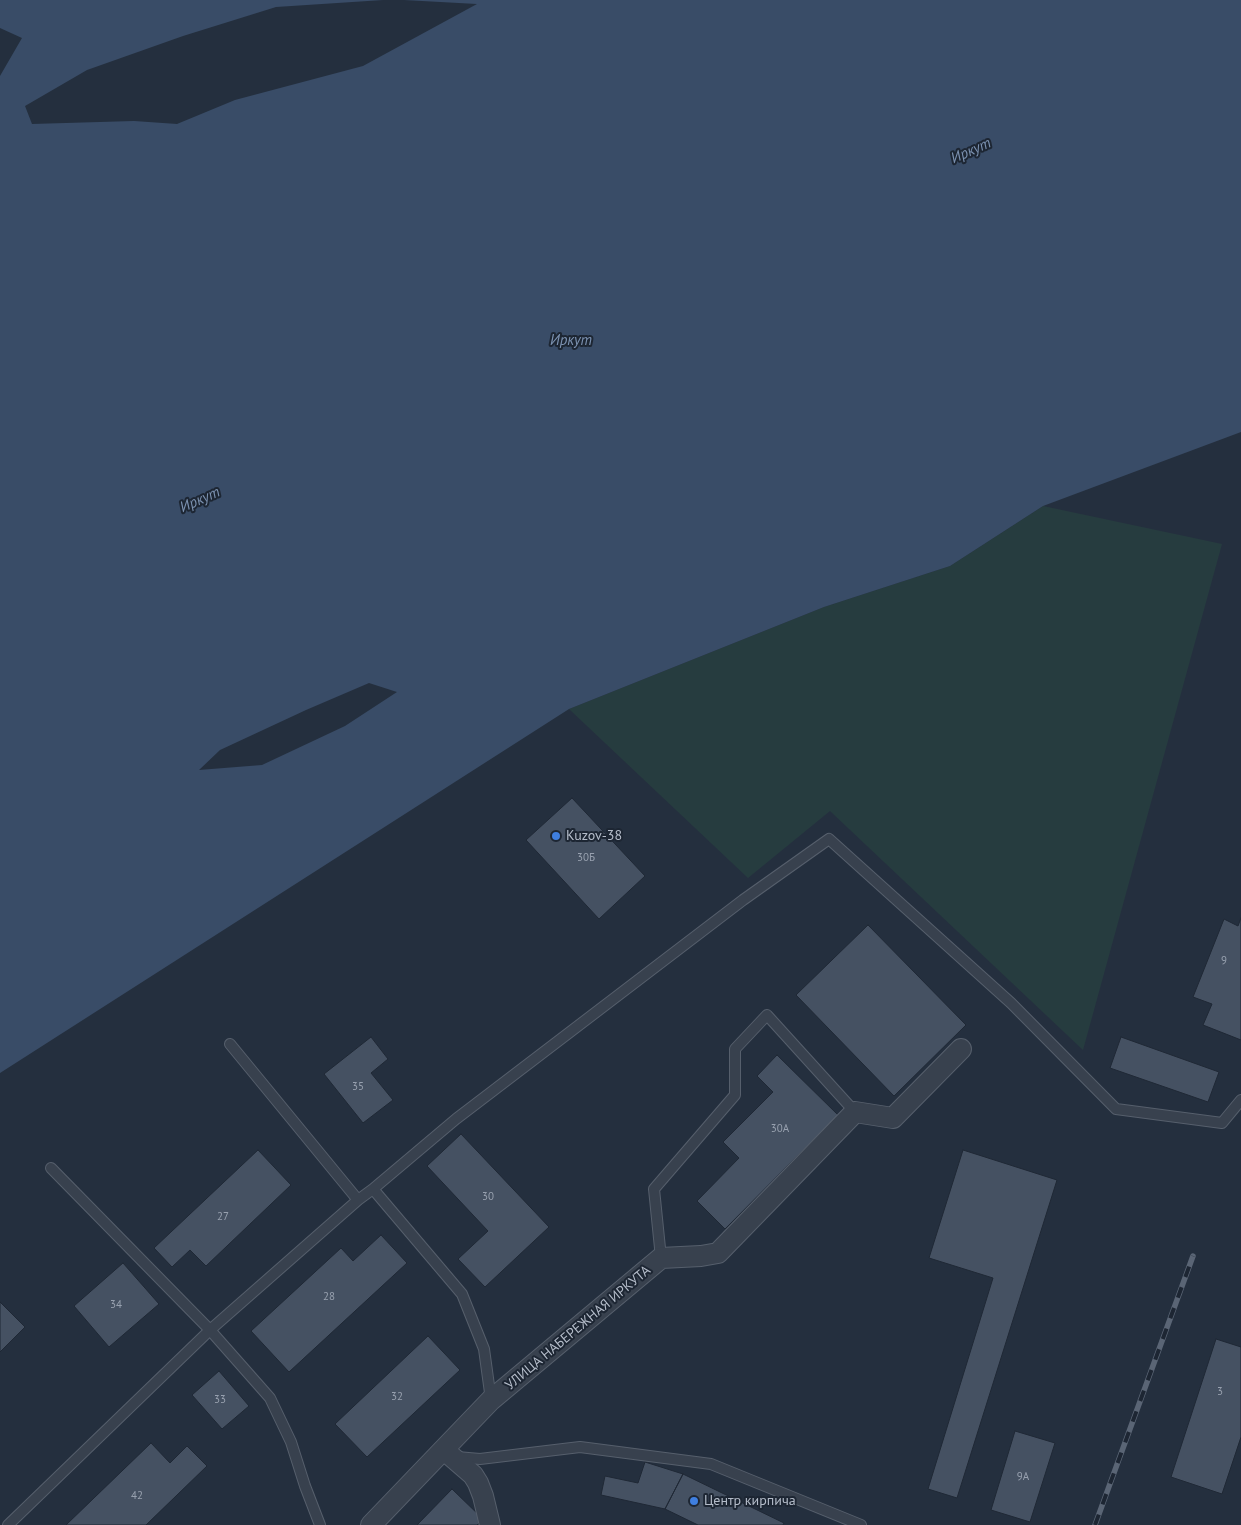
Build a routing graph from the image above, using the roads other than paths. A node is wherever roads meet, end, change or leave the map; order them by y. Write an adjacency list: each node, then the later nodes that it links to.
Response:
1 (230, 1044): 7 (lane)
2 (961, 1049): 4 (street)
3 (1241, 1100): 6 (lane)
4 (855, 1112): 8 (street, УЛИЦА НАБЕРЕЖНАЯ ИРКУТА); 8 (lane)
5 (51, 1168): 9 (lane)
6 (373, 1189): 7 (lane); 10 (lane)
7 (358, 1200): 9 (lane)
8 (661, 1258): 10 (street, УЛИЦА НАБЕРЕЖНАЯ ИРКУТА)
9 (210, 1330): 12 (lane); 13 (lane)
10 (491, 1400): 11 (street, УЛИЦА НАБЕРЕЖНАЯ ИРКУТА)
11 (449, 1454): 14 (street, УЛИЦА НАБЕРЕЖНАЯ ИРКУТА); 15 (street); 16 (lane)
12 (8, 1525)
13 (320, 1525)
14 (371, 1525)
15 (490, 1525)
16 (861, 1525)

